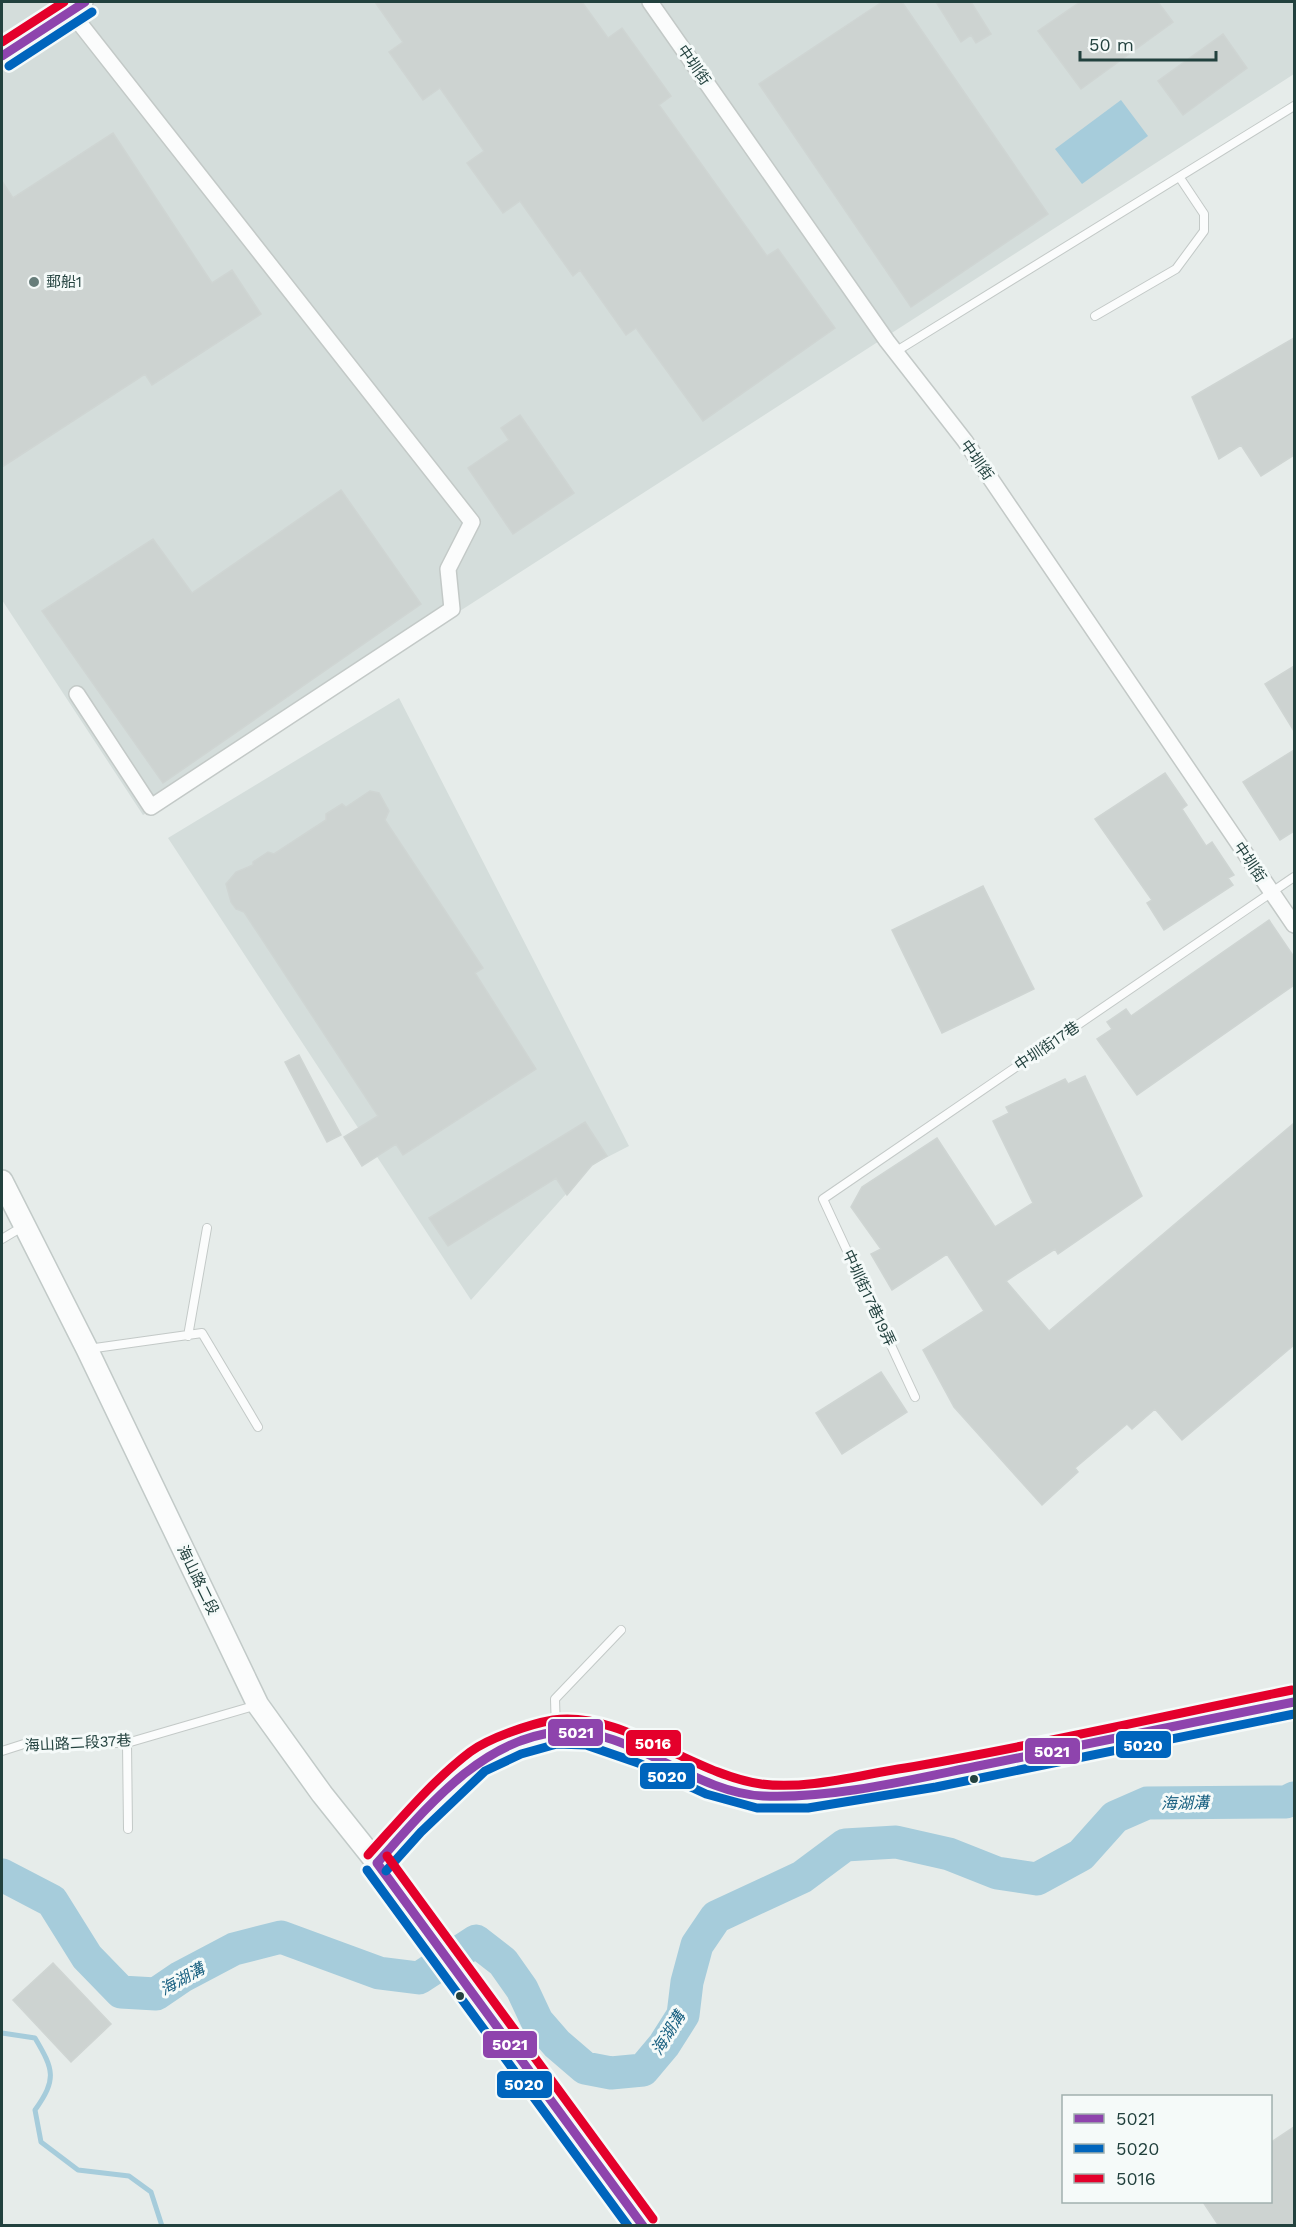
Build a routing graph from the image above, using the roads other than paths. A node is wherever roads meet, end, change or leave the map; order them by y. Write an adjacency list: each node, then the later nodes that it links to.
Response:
1 (85, 2): 3 (street)
2 (650, 2): 8 (street, 中圳街)
3 (67, 6): 4 (street); 9 (street)
4 (2, 56)
5 (1294, 106): 6 (lane)
6 (1180, 178): 7 (lane); 8 (lane)
7 (1095, 316)
8 (895, 351): 11 (street, 中圳街)
9 (77, 694)
10 (1294, 877): 11 (lane, 中圳街17巷)
11 (1272, 893): 12 (street, 中圳街); 14 (lane, 中圳街17巷)
12 (1294, 925)
13 (2, 1181): 15 (main road, 海山路二段)
14 (823, 1199): 20 (lane, 中圳街17巷19弄)
15 (23, 1226): 17 (lane); 19 (main road, 海山路二段)
16 (207, 1228): 18 (lane)
17 (2, 1239)
18 (188, 1336): 19 (lane); 21 (lane)
19 (87, 1349): 24 (main road, 海山路二段)
20 (915, 1397)
21 (258, 1426)
22 (621, 1630): 25 (lane)
23 (1294, 1702): 25 (main road)
24 (258, 1705): 26 (lane, 海山路二段37巷); 29 (main road, 海山路二段)
25 (556, 1732): 29 (main road)
26 (127, 1743): 27 (lane, 海山路二段37巷); 28 (lane)
27 (2, 1750)
28 (128, 1829)
29 (377, 1863): 30 (main road, 海山路二段)
30 (643, 2226)

